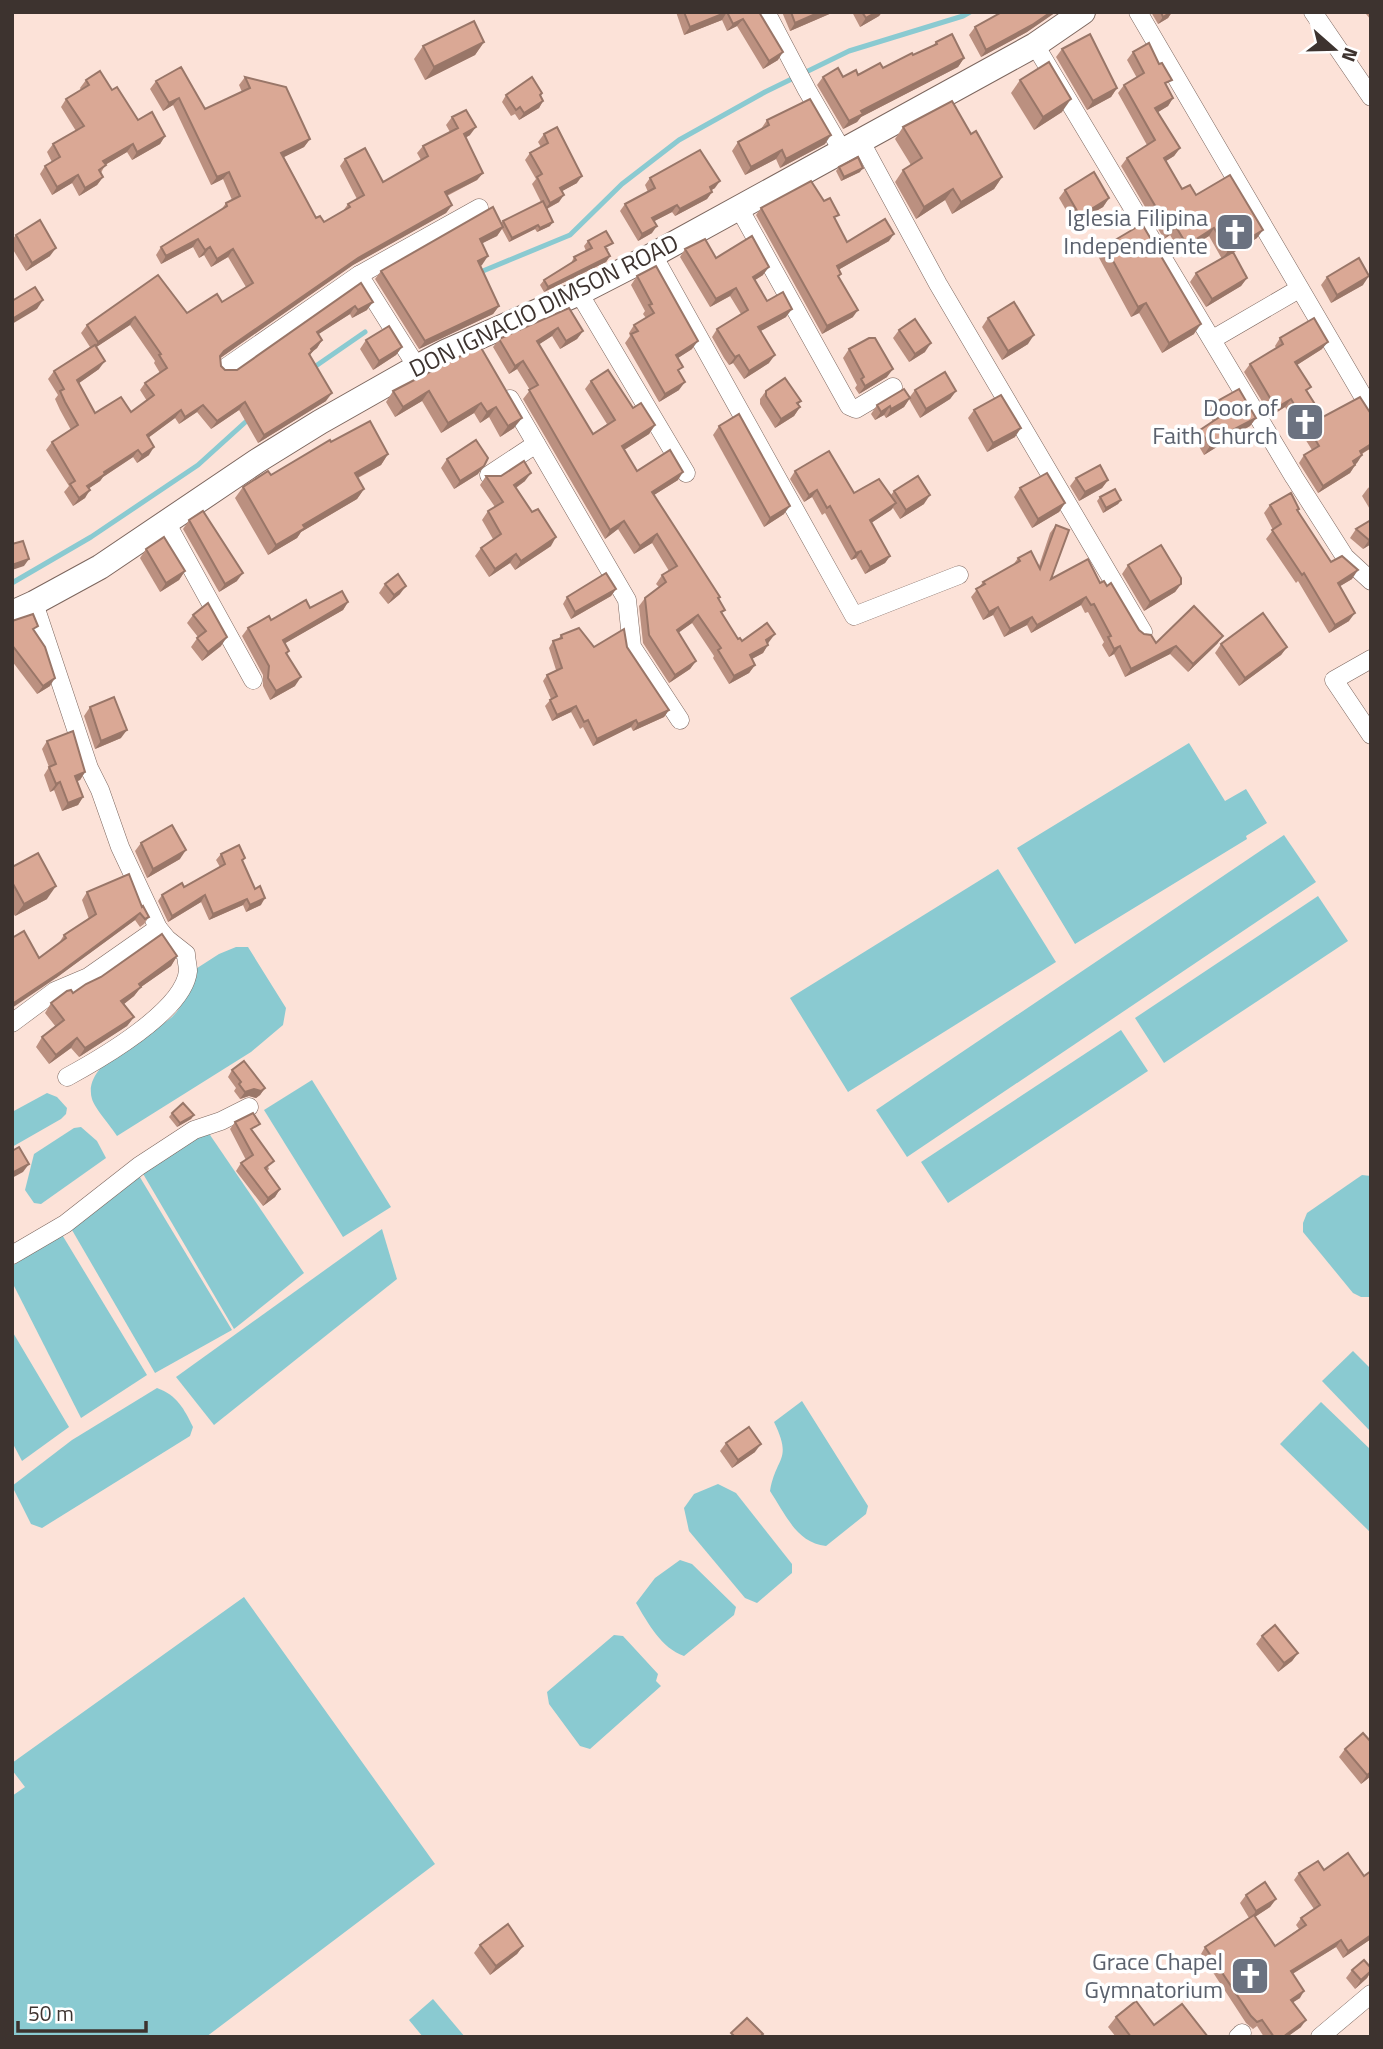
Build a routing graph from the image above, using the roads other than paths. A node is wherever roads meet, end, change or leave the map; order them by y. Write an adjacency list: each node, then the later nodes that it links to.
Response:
1 (766, 12): 7 (street)
2 (1083, 12): 5 (street, DON IGNACIO DIMSON ROAD)
3 (1138, 12): 12 (street)
4 (1313, 12): 6 (street)
5 (1035, 45): 7 (street, DON IGNACIO DIMSON ROAD); 14 (street)
6 (1371, 97)
7 (852, 147): 9 (street, DON IGNACIO DIMSON ROAD); 27 (street)
8 (478, 208): 11 (street)
9 (739, 208): 10 (street, DON IGNACIO DIMSON ROAD); 18 (street)
10 (653, 255): 13 (street, DON IGNACIO DIMSON ROAD); 24 (street)
11 (359, 275): 15 (street); 16 (street)
12 (1299, 289): 14 (street); 19 (street)
13 (579, 293): 15 (street, DON IGNACIO DIMSON ROAD); 21 (street)
14 (1213, 340): 25 (street)
15 (417, 367): 23 (street, DON IGNACIO DIMSON ROAD)
16 (225, 368)
17 (502, 386): 20 (street)
18 (893, 387)
19 (1371, 410)
20 (536, 444): 22 (street); 30 (street)
21 (686, 472)
22 (489, 475)
23 (166, 522): 26 (street, DON IGNACIO DIMSON ROAD); 29 (street)
24 (959, 575)
25 (1371, 581)
26 (23, 608): 32 (street)
27 (1143, 632)
28 (1371, 659): 31 (street)
29 (253, 680)
30 (680, 720)
31 (1371, 735)
32 (158, 928): 33 (street); 34 (street)
33 (12, 1023)
34 (67, 1077)
35 (249, 1107): 36 (street)
36 (12, 1255)
37 (1371, 1994): 38 (street)
38 (1320, 2037)

